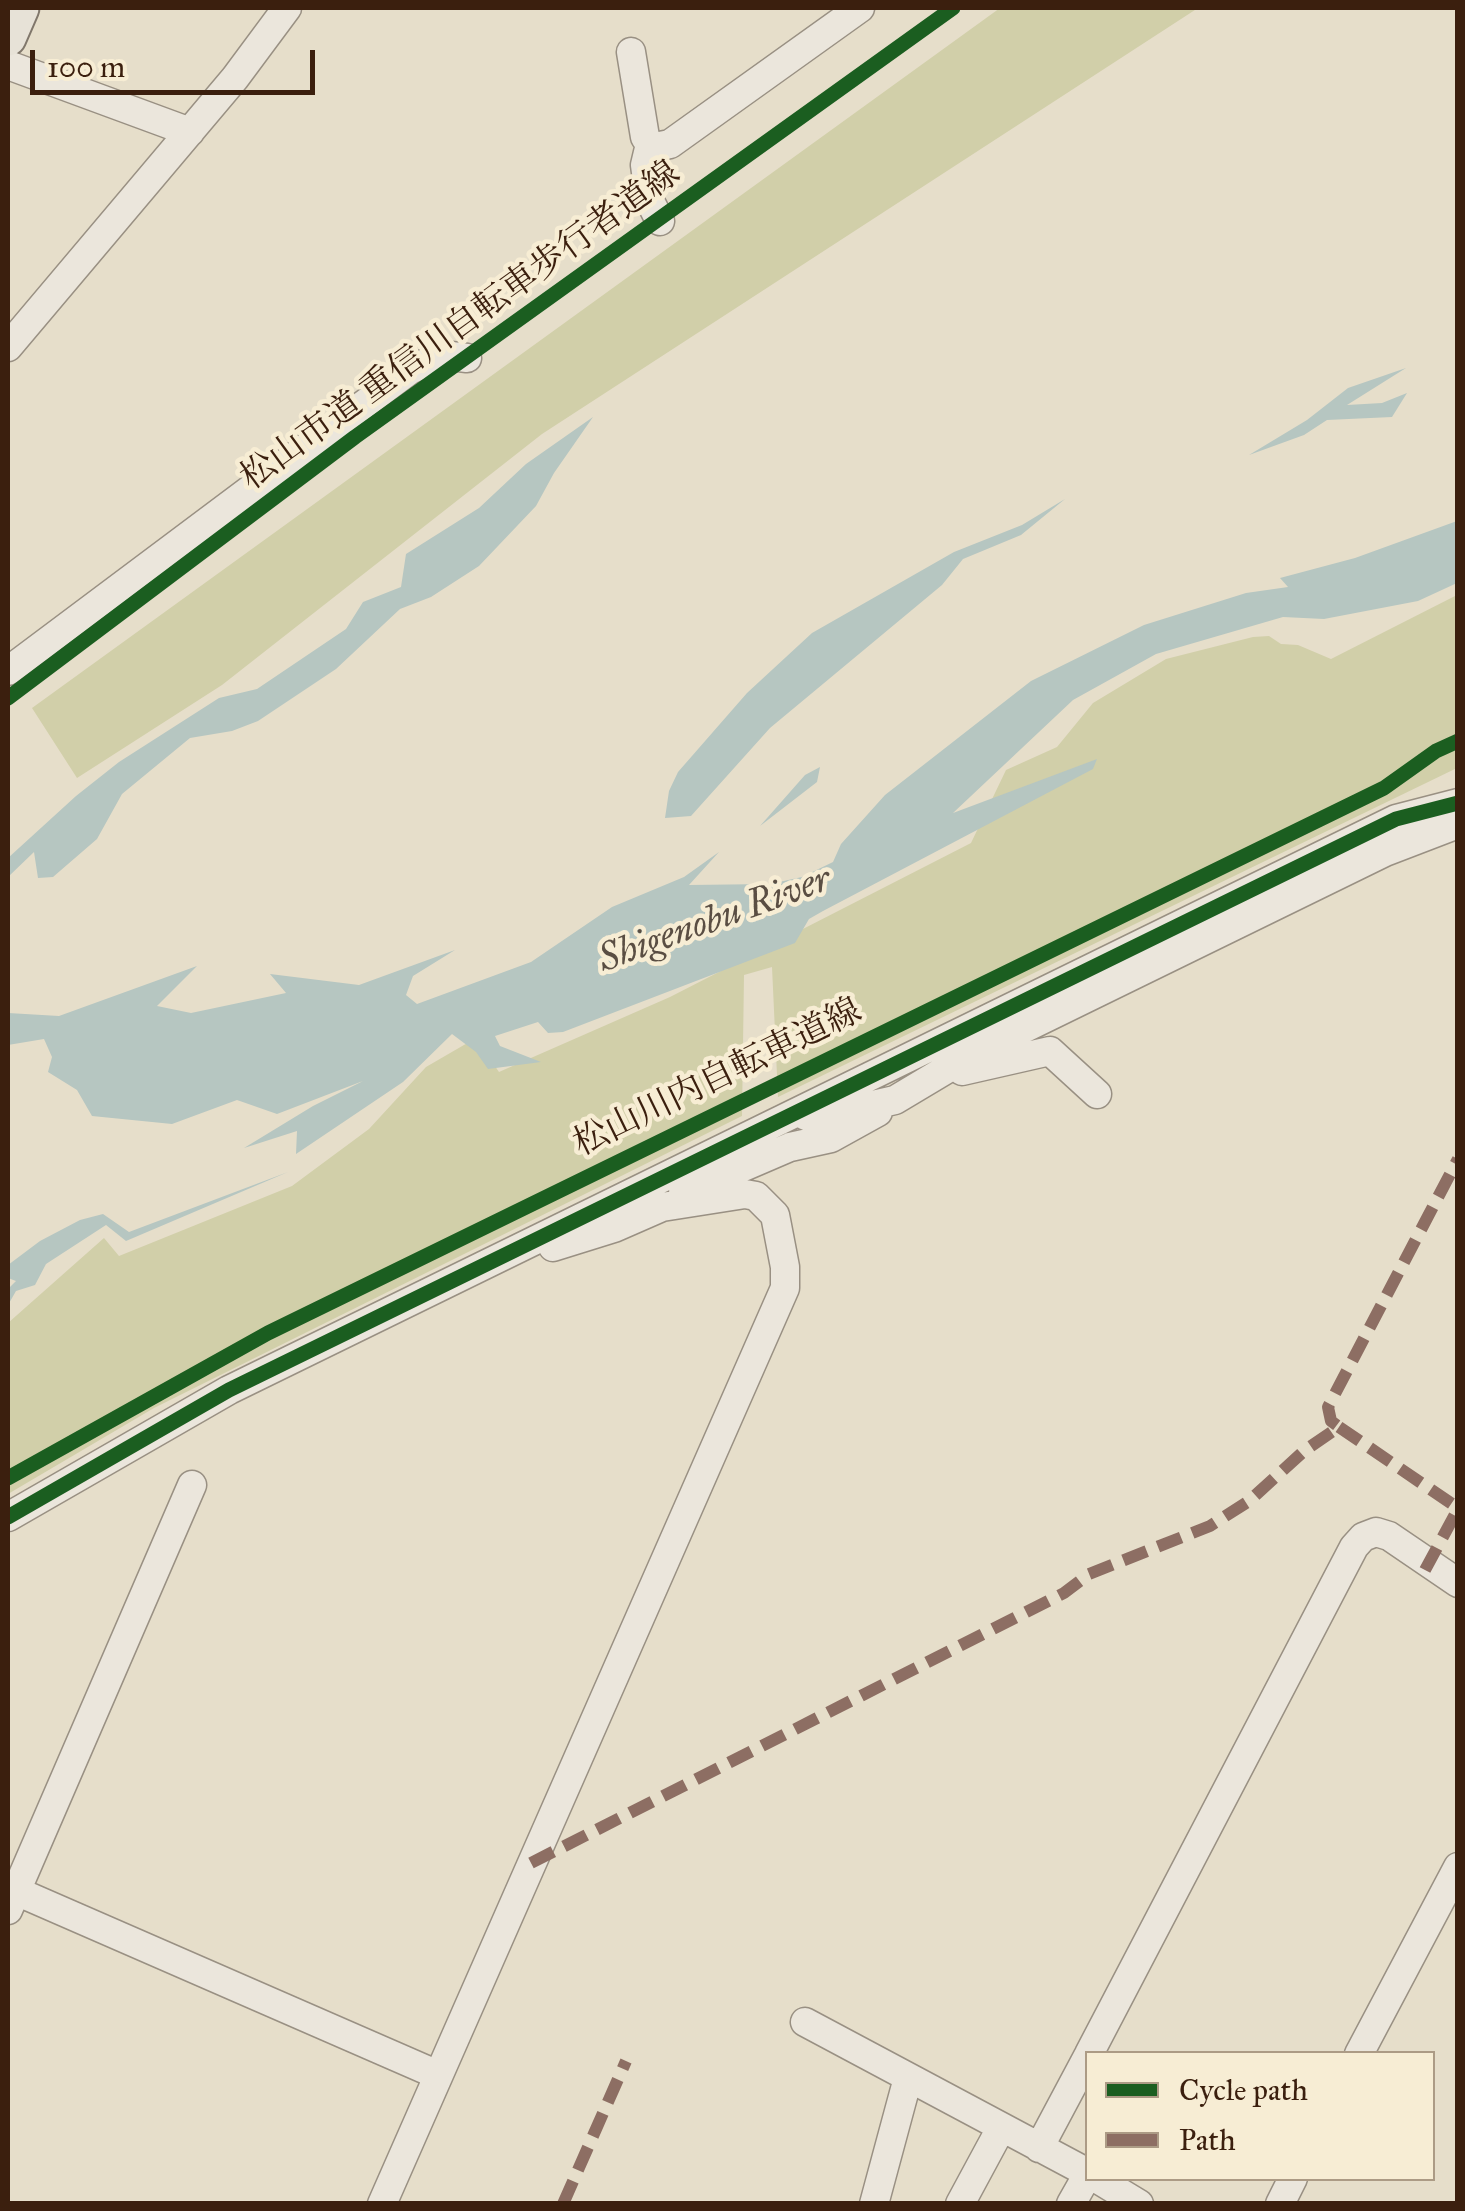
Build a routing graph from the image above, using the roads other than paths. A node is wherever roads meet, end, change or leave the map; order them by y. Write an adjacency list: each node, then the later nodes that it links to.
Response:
1 (21, 8): 4 (main road)
2 (287, 8): 7 (street)
3 (860, 8): 8 (street)
4 (8, 38)
5 (631, 52): 8 (street)
6 (8, 66): 7 (street)
7 (190, 132): 10 (street)
8 (650, 144): 9 (street)
9 (660, 221)
10 (8, 347)
11 (467, 358): 12 (street)
12 (8, 670)
13 (1458, 791): 15 (street)
14 (1458, 802): 15 (street)
15 (1396, 819): 20 (street)
16 (1458, 824): 17 (street)
17 (940, 1076): 18 (street); 19 (street)
18 (1096, 1094)
19 (895, 1100): 20 (street); 21 (street)
20 (793, 1114): 22 (street)
21 (662, 1208): 22 (street); 32 (street)
22 (510, 1253): 24 (street)
23 (192, 1485): 27 (street)
24 (8, 1517)
25 (1458, 1583): 29 (street)
26 (1458, 1868): 30 (street)
27 (12, 1900): 32 (street)
28 (805, 2022): 33 (street)
29 (1090, 2051)
30 (1361, 2051)
31 (1085, 2061): 35 (street)
32 (438, 2075): 40 (street)
33 (908, 2078): 34 (street); 41 (street)
34 (1002, 2128): 35 (street); 42 (street)
35 (1039, 2148): 36 (street)
36 (1085, 2172)
37 (1085, 2179): 43 (street)
38 (1101, 2181): 44 (street)
39 (1292, 2181): 45 (street)
40 (382, 2204)
41 (874, 2204)
42 (960, 2204)
43 (1071, 2204)
44 (1139, 2204)
45 (1280, 2204)

